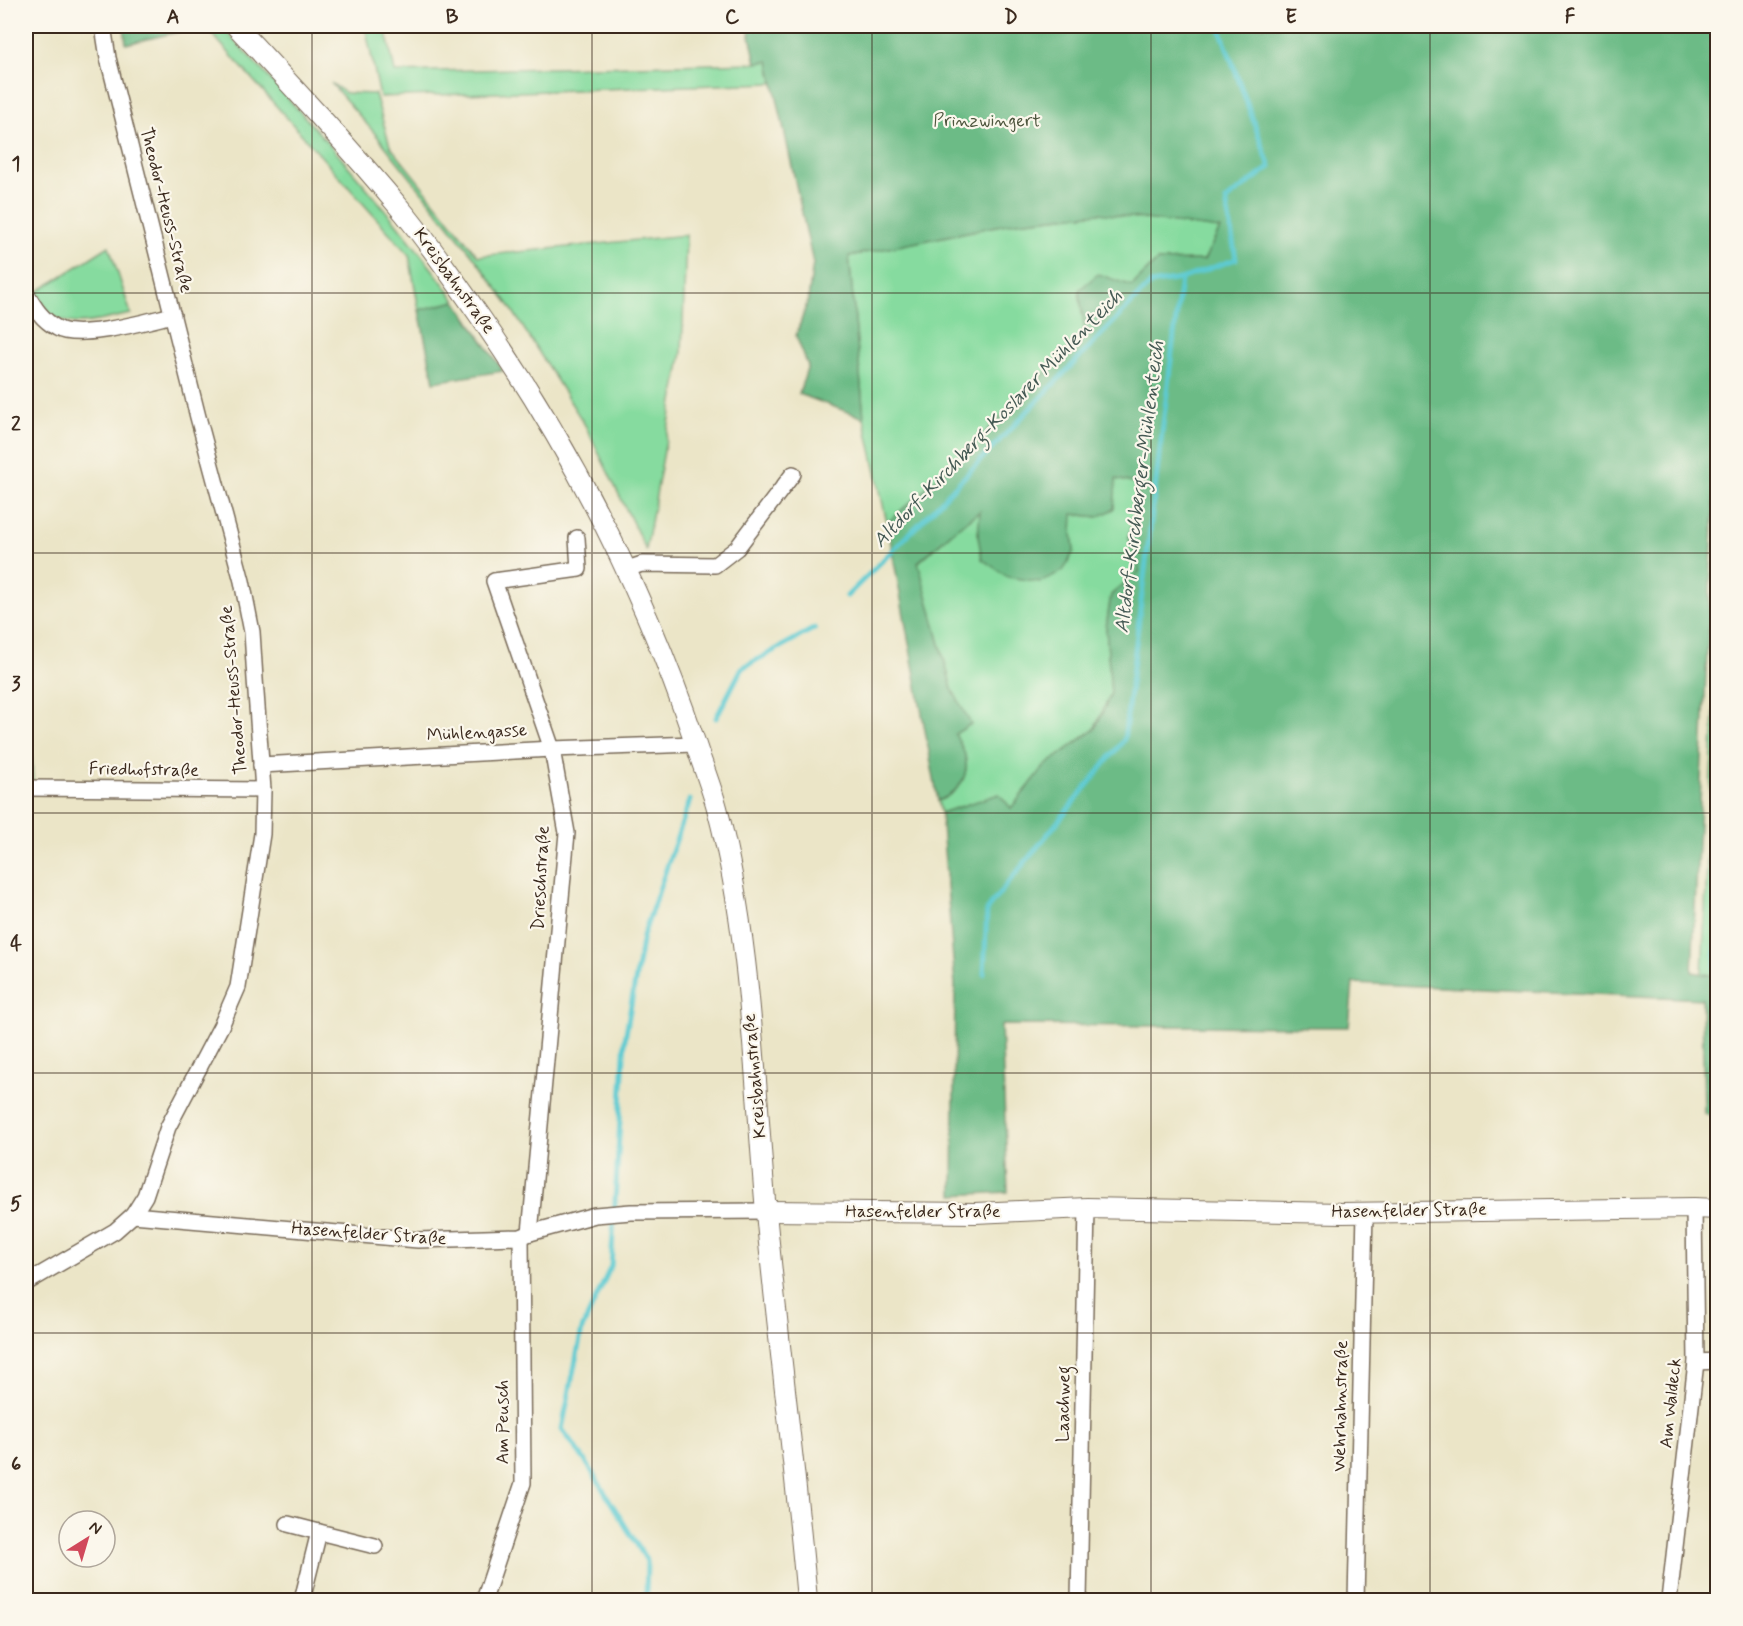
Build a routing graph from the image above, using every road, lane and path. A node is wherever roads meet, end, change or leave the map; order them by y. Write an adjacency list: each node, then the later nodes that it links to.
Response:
1 (103, 26): 4 (street, Theodor-Heuss-Straße)
2 (236, 26): 7 (street, Kreisbahnstraße)
3 (26, 293): 4 (street)
4 (173, 315): 10 (street, Theodor-Heuss-Straße)
5 (793, 474): 7 (street)
6 (577, 538): 9 (street, Drieschstraße)
7 (627, 569): 8 (street, Kreisbahnstraße)
8 (695, 744): 9 (street, Mühlengasse); 16 (street, Kreisbahnstraße)
9 (552, 749): 10 (street, Mühlengasse); 19 (street, Drieschstraße)
10 (261, 765): 12 (street, Theodor-Heuss-Straße)
11 (26, 788): 12 (street, Friedhofstraße)
12 (262, 790): 18 (street, Theodor-Heuss-Straße)
13 (1088, 1208): 16 (street, Hasenfelder Straße); 17 (street, Hasenfelder Straße); 29 (street, Laachweg)
14 (1694, 1208): 15 (street, Hasenfelder Straße); 17 (street, Hasenfelder Straße); 22 (street, Am Waldeck)
15 (1718, 1209)
16 (766, 1211): 19 (street, Hasenfelder Straße); 28 (street, Kreisbahnstraße)
17 (1365, 1212): 30 (street, Wehrhahnstraße)
18 (133, 1215): 19 (street, Hasenfelder Straße); 20 (street, Theodor-Heuss-Straße)
19 (525, 1235): 27 (street, Am Peusch)
20 (26, 1283)
21 (1718, 1361): 22 (street)
22 (1696, 1362): 31 (street, Am Waldeck)
23 (288, 1524): 24 (street)
24 (319, 1532): 25 (street); 26 (street)
25 (375, 1546)
26 (302, 1600)
27 (484, 1600)
28 (807, 1600)
29 (1079, 1600)
30 (1356, 1600)
31 (1669, 1600)

